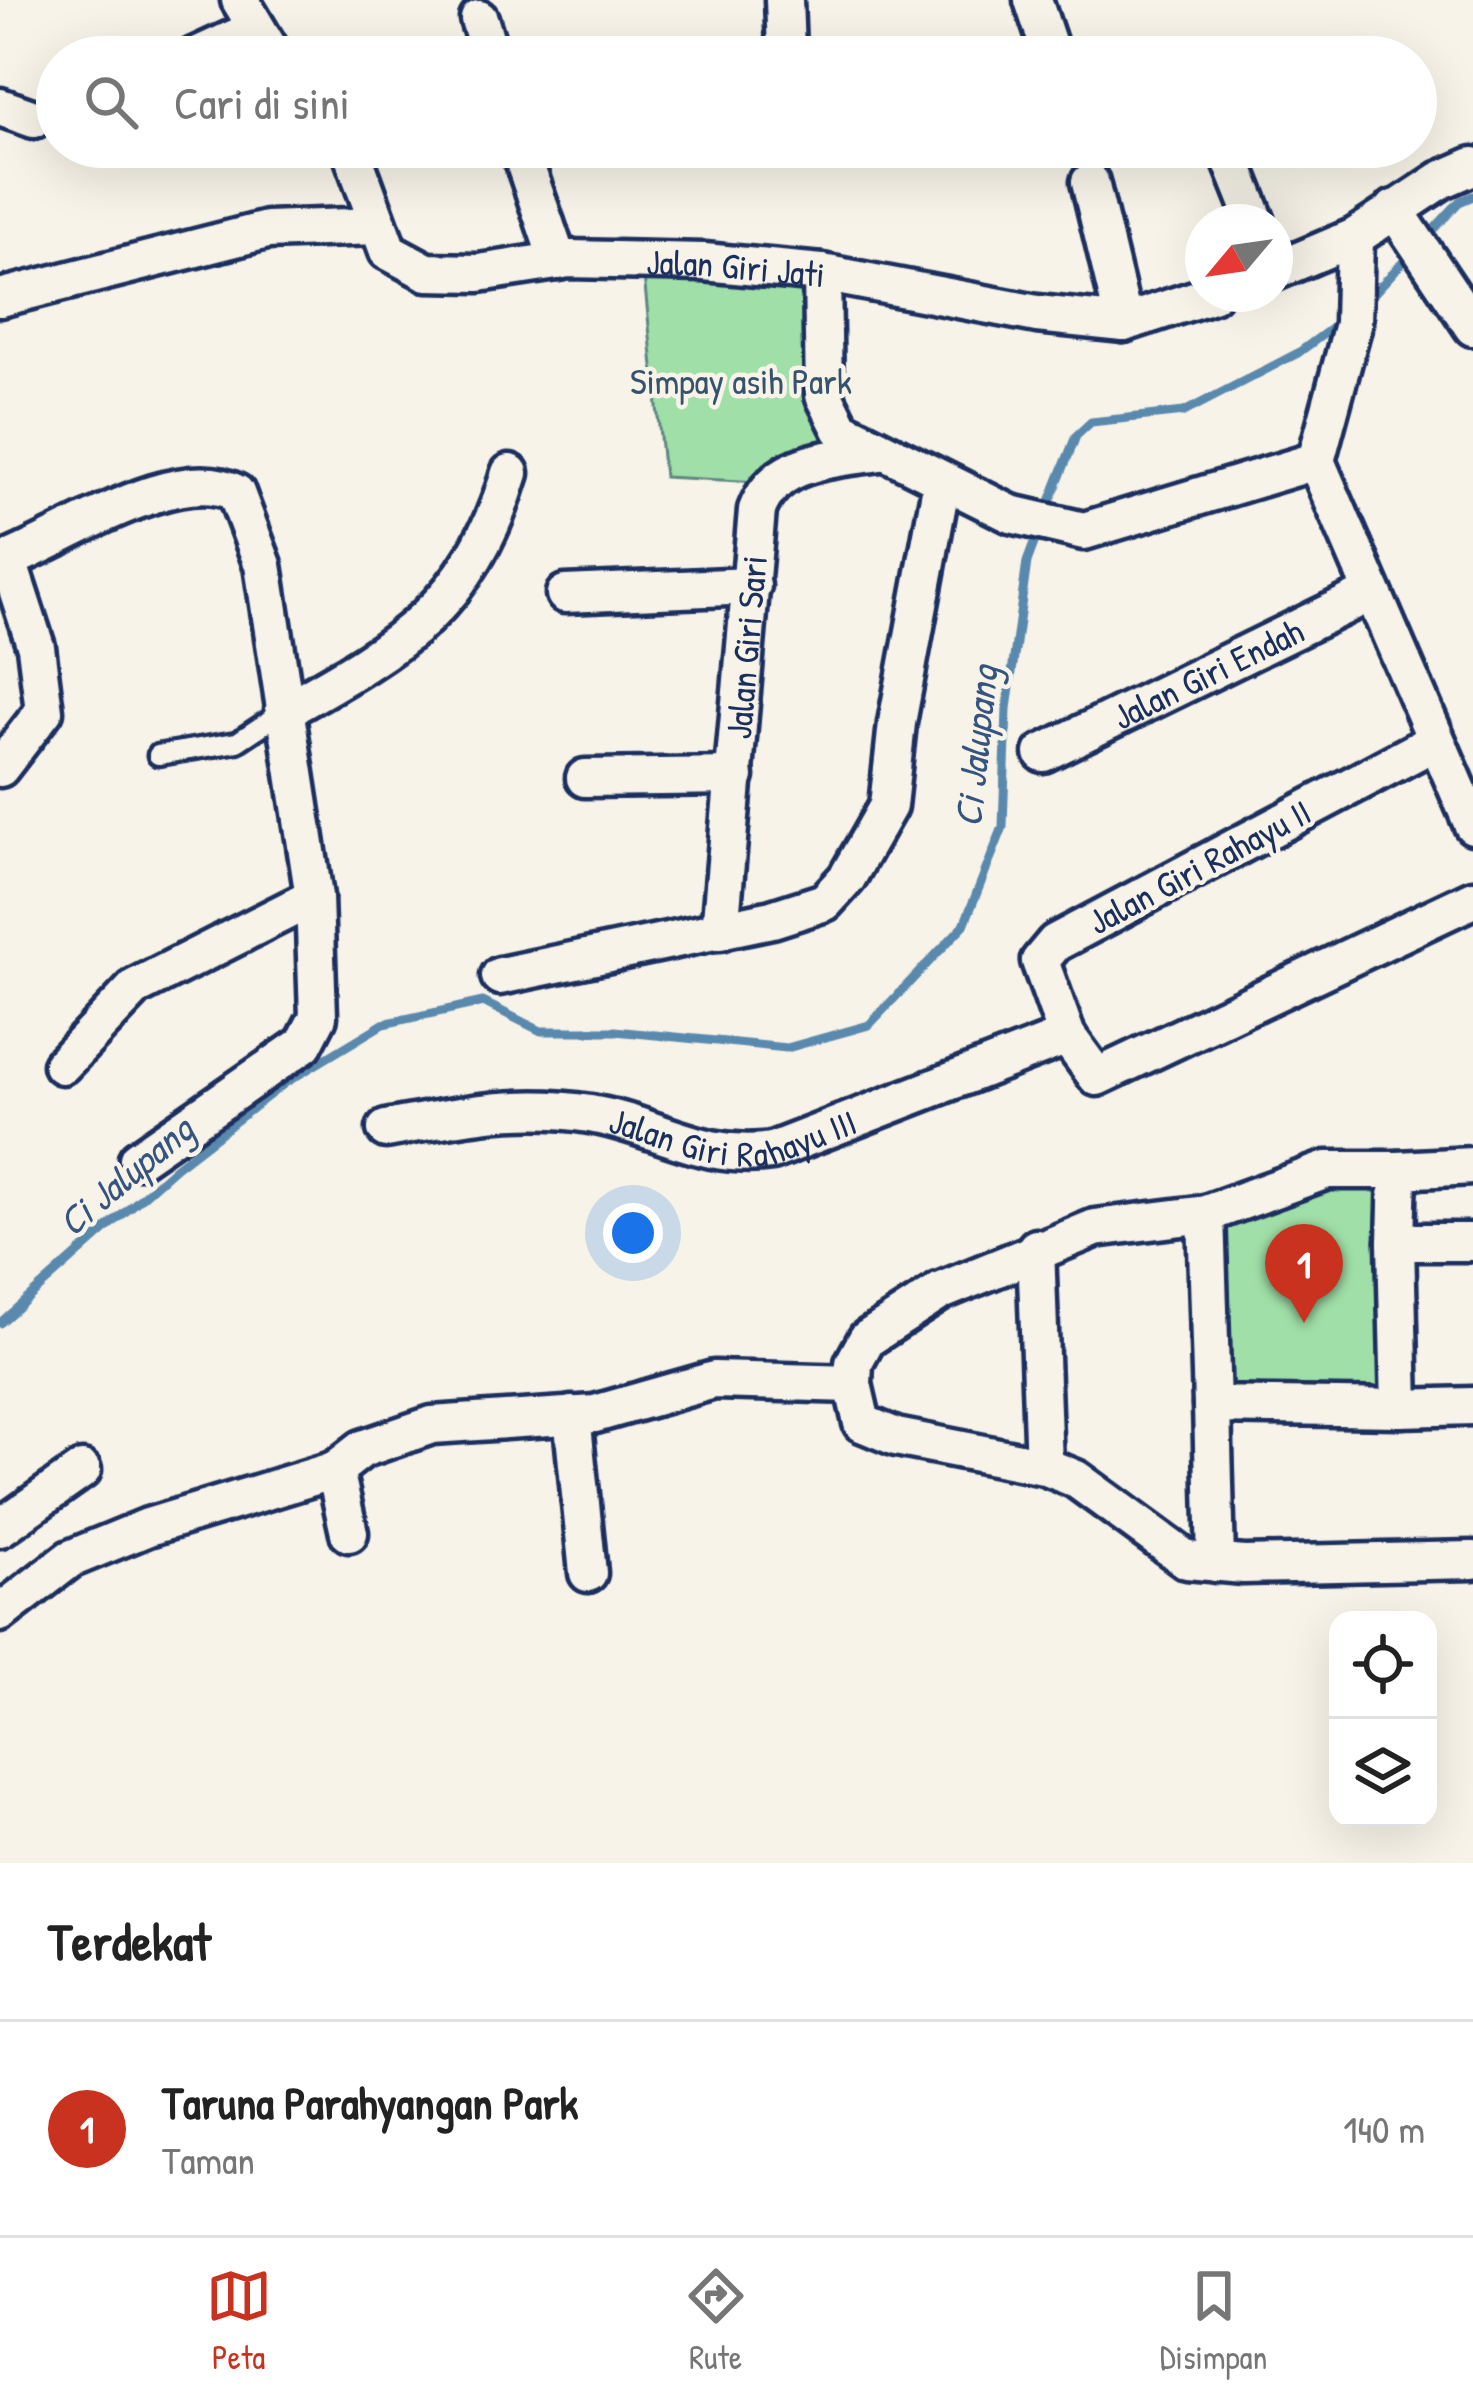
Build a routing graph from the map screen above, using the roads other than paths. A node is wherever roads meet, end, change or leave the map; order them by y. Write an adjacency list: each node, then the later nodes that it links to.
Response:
1 (784, 0): 5 (street)
2 (1033, 0): 6 (street)
3 (479, 19): 4 (street)
4 (484, 36)
5 (789, 36)
6 (1045, 36)
7 (1473, 166): 14 (street)
8 (357, 168): 13 (street, Jalan Giri Jati)
9 (526, 168): 16 (street)
10 (1234, 168): 12 (street)
11 (1090, 182): 21 (street)
12 (1249, 204)
13 (377, 226): 16 (street, Jalan Giri Jati); 19 (street)
14 (1413, 233): 15 (street); 22 (street)
15 (1355, 237): 17 (street); 24 (street)
16 (558, 261): 18 (street, Jalan Giri Jati)
17 (1293, 261)
18 (821, 273): 21 (street); 23 (street, Jalan Giri Jati)
19 (0, 298)
20 (1185, 303): 21 (street)
21 (1124, 322)
22 (1473, 327)
23 (879, 452): 26 (street, Jalan Giri Jati); 28 (street, Jalan Giri Sari)
24 (1316, 461): 26 (street, Jalan Giri Jati); 29 (street)
25 (510, 473): 31 (street)
26 (942, 481): 41 (street)
27 (4, 562): 31 (street); 35 (street)
28 (752, 586): 30 (street); 36 (street, Jalan Giri Sari)
29 (1370, 593): 32 (street); 33 (street, Jalan Giri Endah)
30 (566, 594)
31 (284, 712): 34 (lane); 39 (street)
32 (1434, 742): 38 (street); 43 (street, Jalan Giri Rahayu II)
33 (1043, 754)
34 (158, 755)
35 (0, 768)
36 (735, 776): 37 (street); 41 (street, Jalan Giri Sari)
37 (585, 778)
38 (1473, 825)
39 (314, 897): 44 (street); 46 (street)
40 (1473, 898): 43 (street)
41 (720, 931): 42 (street)
42 (500, 976)
43 (1067, 1036): 45 (street, Jalan Giri Rahayu III)
44 (62, 1065)
45 (386, 1129)
46 (138, 1159)
47 (1473, 1166): 48 (street)
48 (1398, 1170): 49 (street); 50 (street)
49 (1206, 1214): 52 (street); 54 (street)
50 (1396, 1242): 51 (street); 56 (street)
51 (1473, 1242)
52 (1036, 1248): 53 (street); 58 (street)
53 (853, 1384): 57 (street); 58 (street)
54 (1212, 1405): 56 (street); 64 (street)
55 (1473, 1406): 56 (street)
56 (1400, 1408)
57 (572, 1415): 60 (street); 65 (street)
58 (1045, 1466): 64 (street)
59 (82, 1470): 61 (street)
60 (334, 1470): 62 (street); 66 (street)
61 (0, 1528)
62 (350, 1533)
63 (1473, 1560): 64 (street)
64 (1216, 1563)
65 (588, 1573)
66 (4, 1603)

